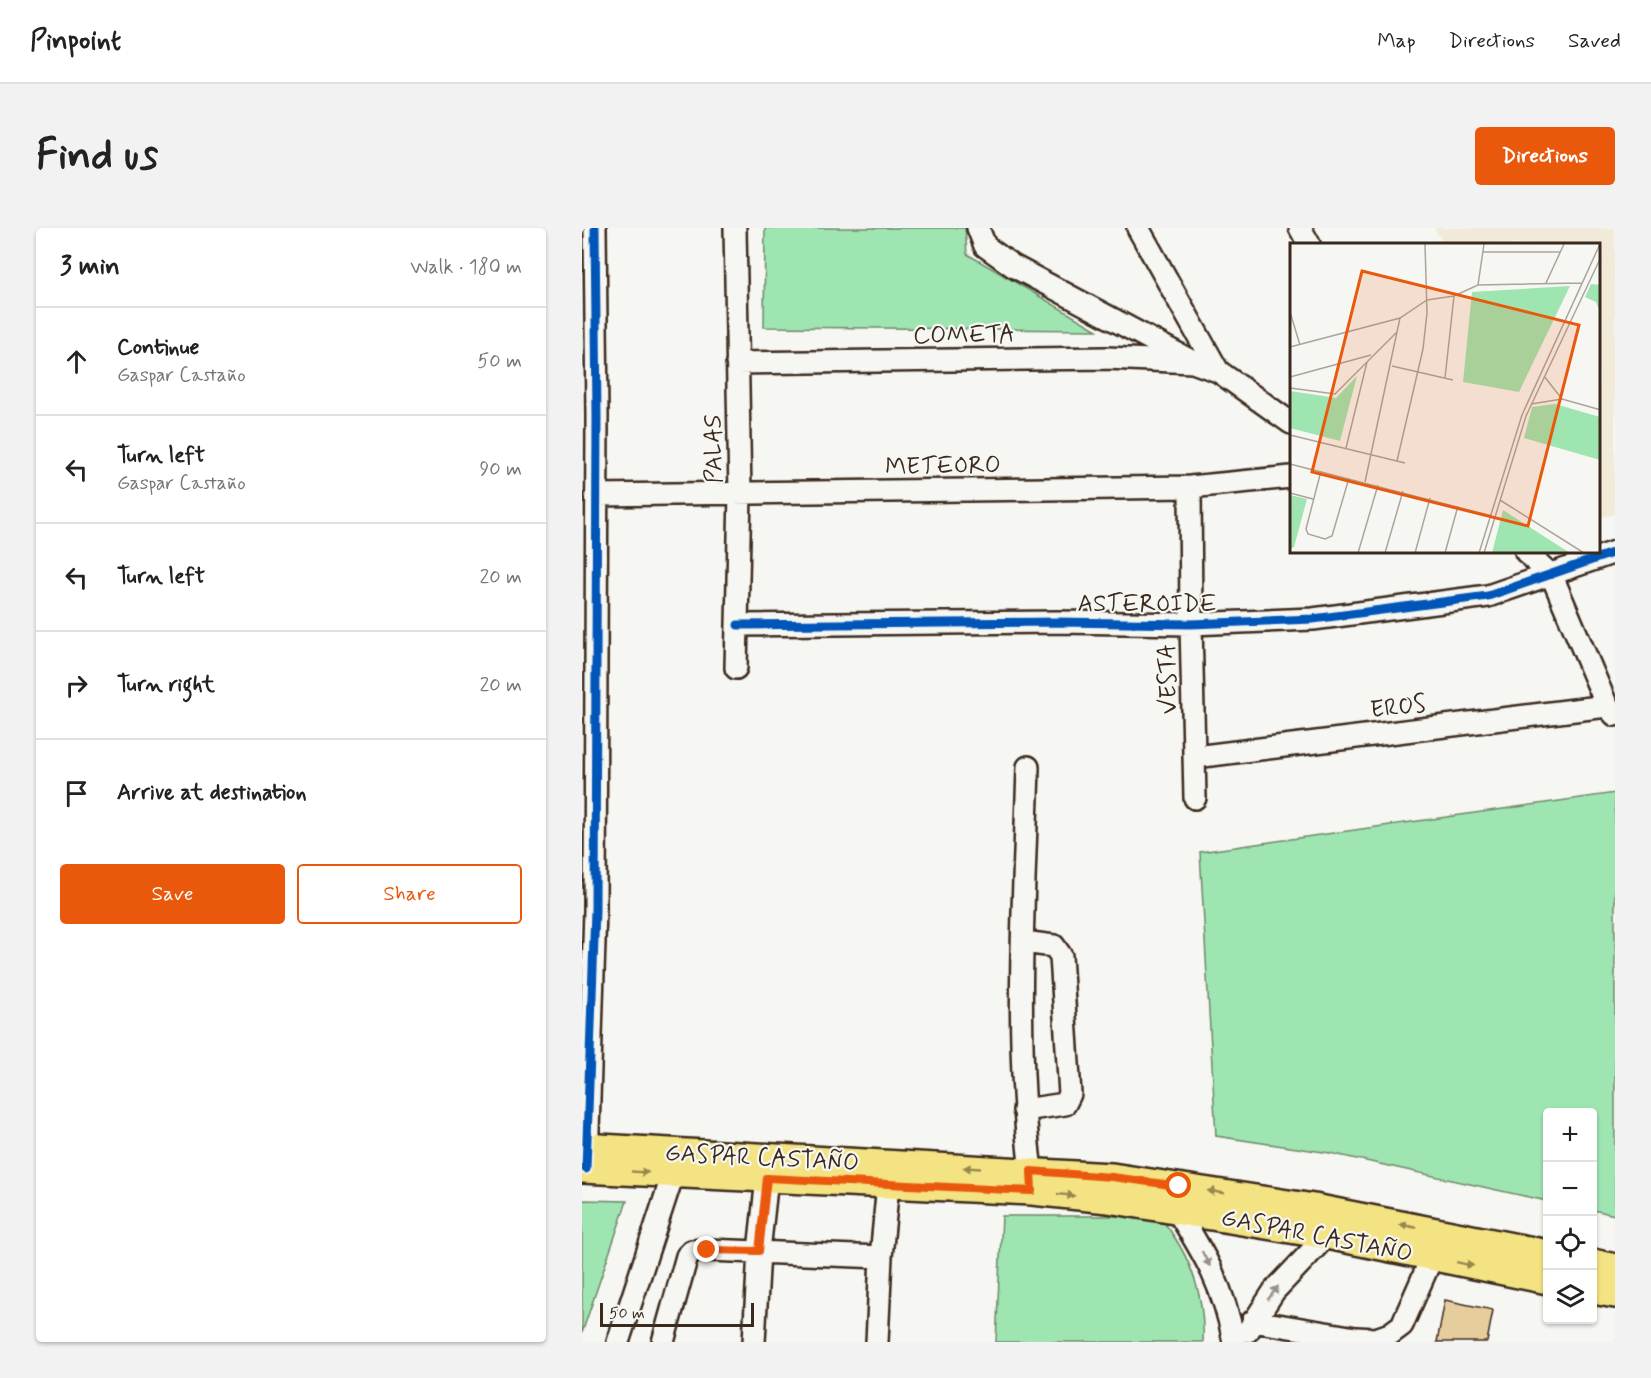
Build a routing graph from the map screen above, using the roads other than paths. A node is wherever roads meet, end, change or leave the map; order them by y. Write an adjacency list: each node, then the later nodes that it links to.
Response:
1 (595, 228): 7 (street)
2 (735, 228): 9 (street, PALAS)
3 (978, 228): 8 (street)
4 (1138, 228): 10 (street)
5 (1300, 228): 6 (street)
6 (1308, 243)
7 (589, 270): 11 (street)
8 (1193, 362): 9 (street, COMETA); 10 (street)
9 (737, 363): 15 (street, PALAS)
10 (1218, 371): 12 (street)
11 (590, 415): 16 (street)
12 (1290, 422)
13 (1290, 477): 14 (street, METEORO)
14 (1190, 487): 15 (street, METEORO); 21 (street, VESTA)
15 (740, 493): 16 (street, METEORO); 22 (street, PALAS)
16 (596, 495): 19 (street)
17 (1615, 552): 20 (street, ASTEROIDE)
18 (1528, 554): 20 (street)
19 (589, 564): 24 (street)
20 (1552, 576): 21 (street, ASTEROIDE); 25 (street)
21 (1191, 624): 22 (street, ASTEROIDE); 26 (street, VESTA)
22 (738, 625): 23 (street, PALAS)
23 (736, 668)
24 (589, 694): 29 (street)
25 (1611, 711): 26 (street, EROS)
26 (1195, 758): 28 (street, VESTA)
27 (1028, 767): 30 (street)
28 (1196, 798)
29 (589, 832): 31 (street)
30 (1023, 942): 32 (street); 32 (street)
31 (587, 976): 33 (street)
32 (1024, 1110): 36 (street)
33 (585, 1158): 34 (main road, GASPAR CASTAÑO, one-way to 34); 36 (main road, GASPAR CASTAÑO, one-way to 33)
34 (674, 1174): 35 (main road, GASPAR CASTAÑO); 50 (street)
35 (767, 1178): 37 (main road, GASPAR CASTAÑO); 40 (street)
36 (1031, 1181): 37 (main road, GASPAR CASTAÑO); 38 (main road, GASPAR CASTAÑO, one-way to 38); 41 (main road, GASPAR CASTAÑO, one-way to 36)
37 (888, 1184): 42 (street)
38 (1176, 1209): 39 (main road, GASPAR CASTAÑO); 54 (street, one-way to 54)
39 (1327, 1235): 43 (main road, GASPAR CASTAÑO); 49 (street, one-way to 39)
40 (759, 1251): 42 (street); 51 (street); 52 (street)
41 (1543, 1253)
42 (881, 1257): 53 (street)
43 (1432, 1257): 46 (main road, GASPAR CASTAÑO, one-way to 46); 49 (street)
44 (1597, 1264): 45 (main road)
45 (1615, 1268)
46 (1543, 1279)
47 (1597, 1291): 48 (main road)
48 (1615, 1294)
49 (1253, 1321): 55 (street)
50 (618, 1342)
51 (663, 1342)
52 (754, 1342)
53 (877, 1342)
54 (1233, 1342)
55 (1242, 1342)

